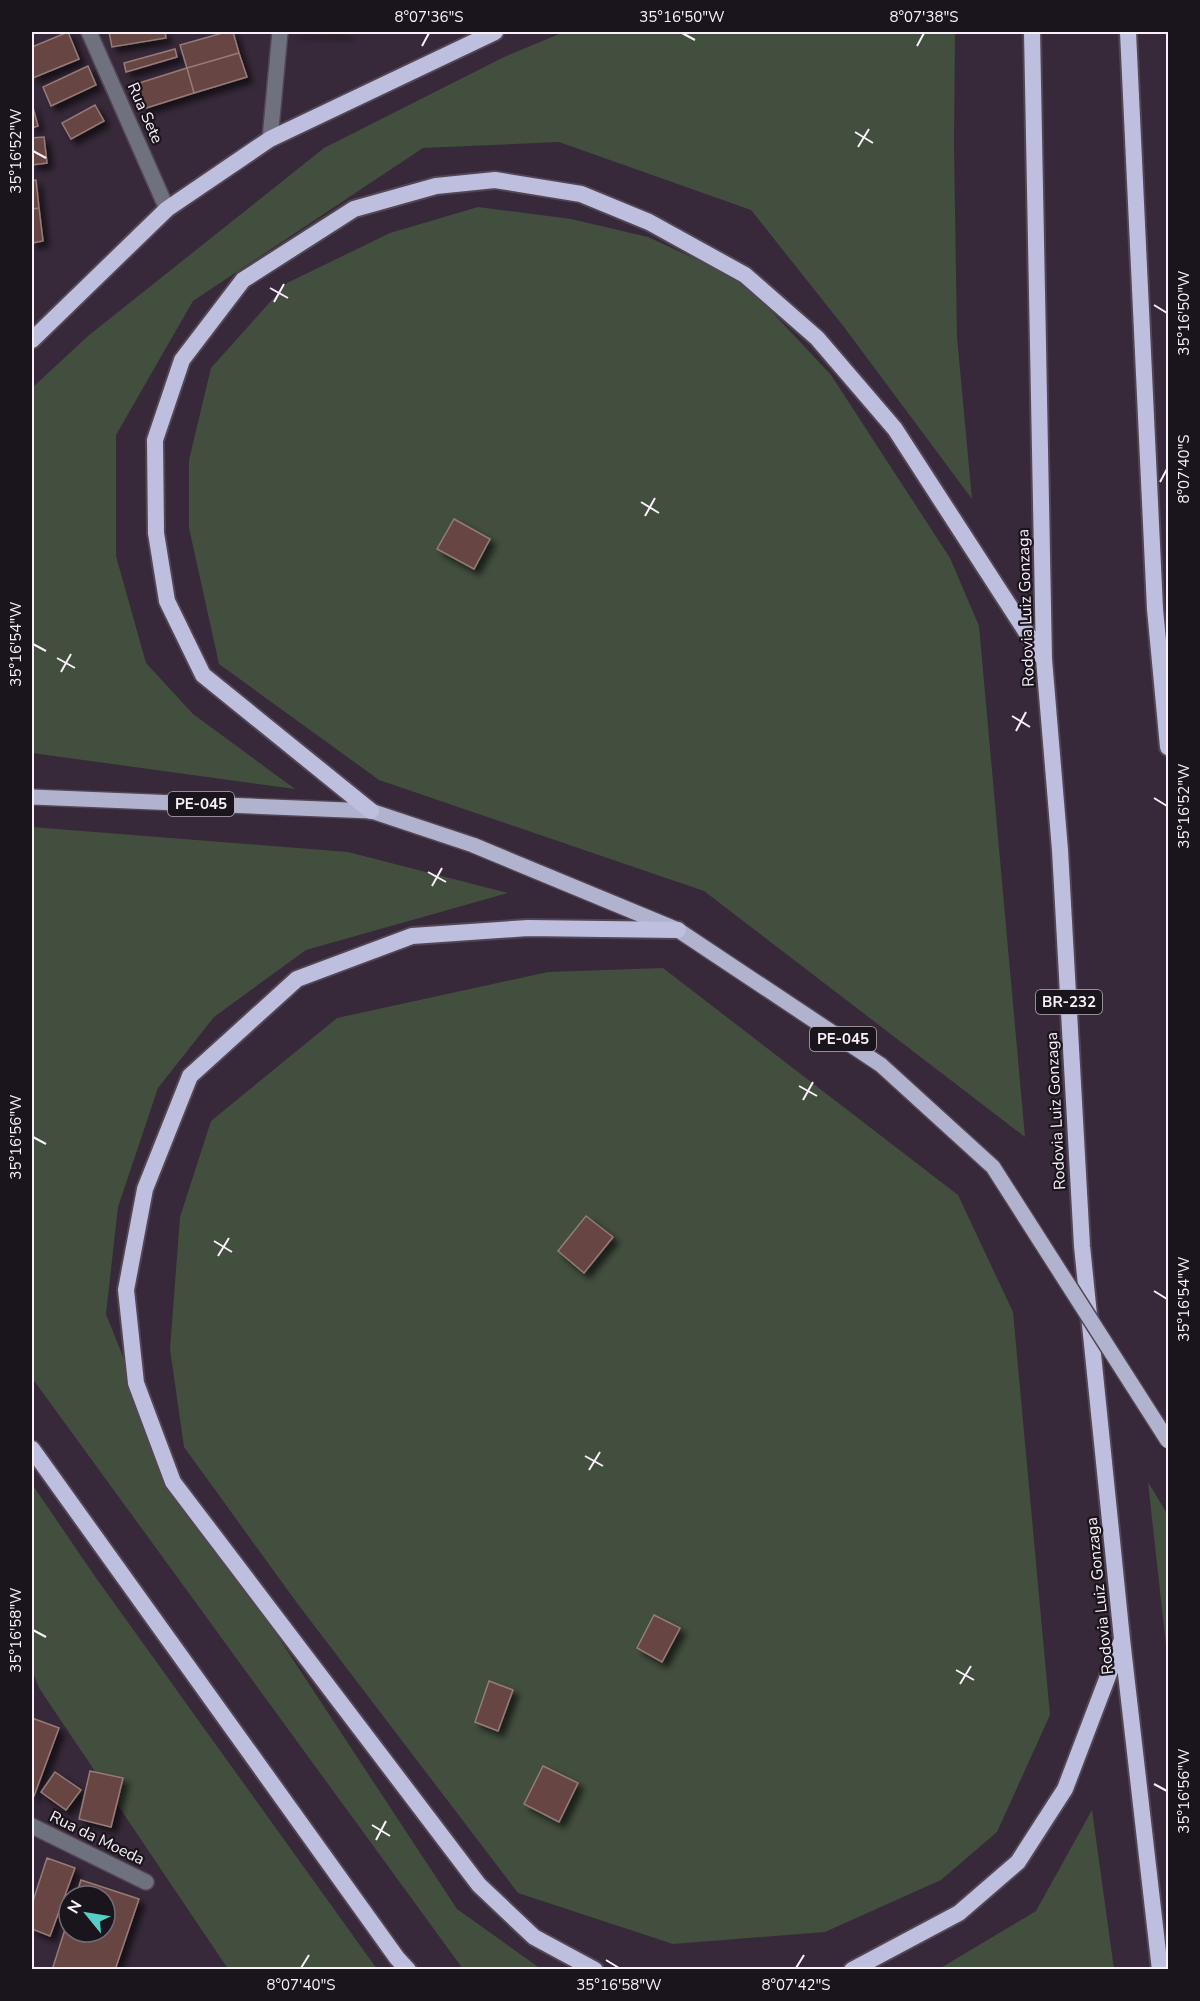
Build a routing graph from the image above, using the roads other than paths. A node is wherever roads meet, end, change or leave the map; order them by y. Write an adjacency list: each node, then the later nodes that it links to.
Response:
1 (89, 32): 7 (street, Rua Sete)
2 (280, 32): 6 (street)
3 (495, 32): 6 (highway)
4 (1032, 32): 9 (highway, Rodovia Luiz Gonzaga / BR-232)
5 (1128, 32): 10 (highway)
6 (270, 139): 7 (highway)
7 (167, 209): 8 (highway)
8 (32, 340)
9 (1044, 659): 12 (highway); 16 (highway, Rodovia Luiz Gonzaga / BR-232)
10 (1168, 747)
11 (32, 797): 12 (main road, PE-045)
12 (371, 811): 13 (main road, PE-045)
13 (678, 930): 14 (main road, PE-045, bridge); 20 (highway)
14 (1168, 1441)
15 (32, 1449): 19 (highway)
16 (1122, 1639): 21 (highway); 22 (highway, Rodovia Luiz Gonzaga / BR-232)
17 (32, 1826): 18 (street, Rua da Moeda)
18 (146, 1882)
19 (408, 1970)
20 (595, 1970)
21 (852, 1970)
22 (1160, 1970)

